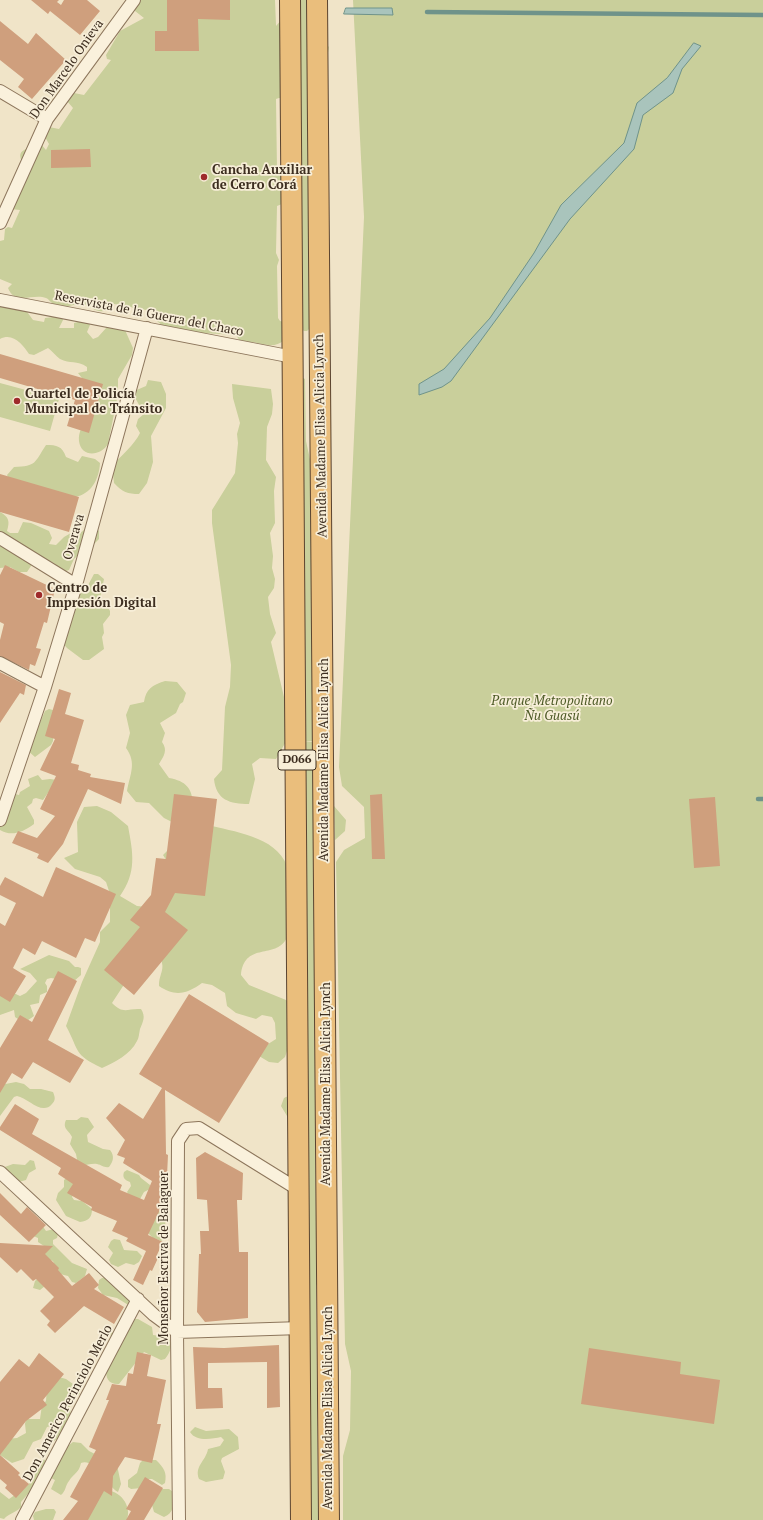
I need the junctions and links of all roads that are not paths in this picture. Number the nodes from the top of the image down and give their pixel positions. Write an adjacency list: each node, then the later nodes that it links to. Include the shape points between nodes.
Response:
1 (134, 0): 5 (street, Don Marcelo Onieva)
2 (290, 0): 9 (highway, Avenida Madame Elisa Alicia Lynch / D066)
3 (317, 0): 9 (highway, Avenida Madame Elisa Alicia Lynch / D066)
4 (0, 91): 5 (street)
5 (47, 118): 6 (street, Don Marcelo Onieva)
6 (0, 223)
7 (0, 300): 8 (street, Reservista de la Guerra del Chaco)
8 (147, 328): 9 (street, Reservista de la Guerra del Chaco); 11 (street, Overava)
9 (308, 358): 16 (highway, Avenida Madame Elisa Alicia Lynch / D066); 23 (highway, Avenida Madame Elisa Alicia Lynch / D066, via 322,468)
10 (0, 538): 11 (street)
11 (76, 585): 13 (street, Overava)
12 (0, 663): 13 (street)
13 (44, 687): 14 (street, Overava)
14 (0, 820)
15 (0, 1172): 17 (street)
16 (299, 1190): 18 (highway, Avenida Madame Elisa Alicia Lynch / D066); 19 (street, Monseñor Escriva de Balaguer, via 199,1128 186,1129 178,1141)
17 (138, 1299): 19 (street); 20 (street, Don Americo Perinciolo Merlo)
18 (301, 1328): 19 (street); 22 (highway, Avenida Madame Elisa Alicia Lynch / D066)
19 (177, 1332): 21 (street, Monseñor Escriva de Balaguer)
20 (22, 1520)
21 (179, 1520)
22 (301, 1520)
23 (329, 1520)

